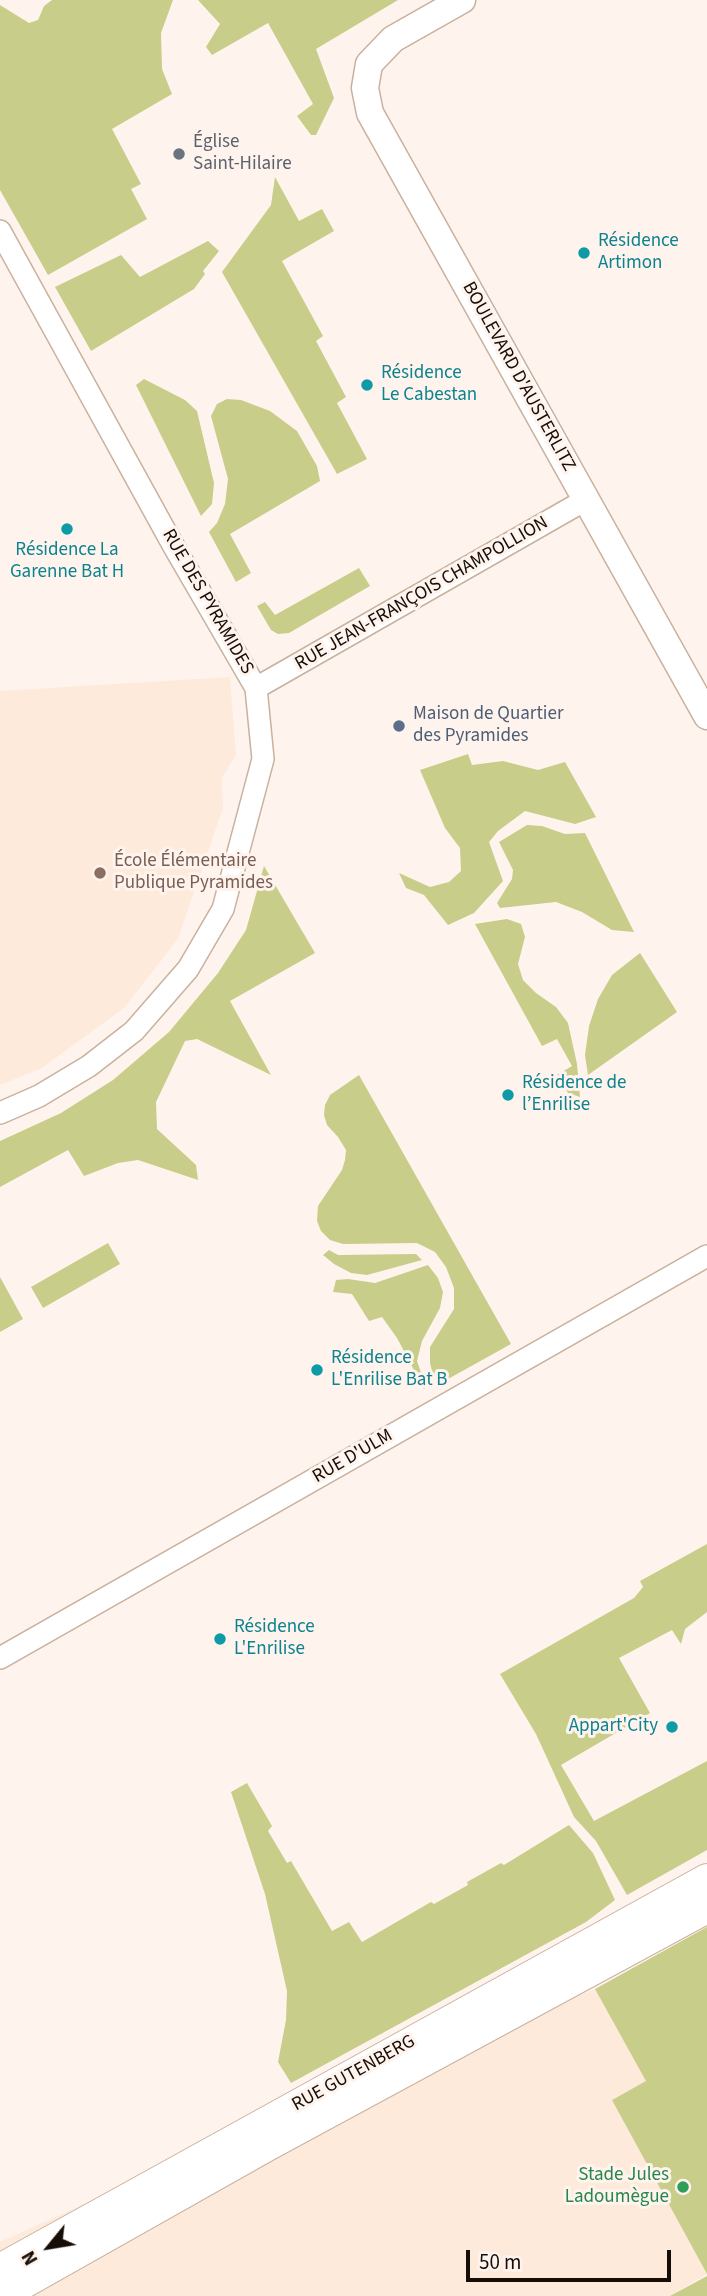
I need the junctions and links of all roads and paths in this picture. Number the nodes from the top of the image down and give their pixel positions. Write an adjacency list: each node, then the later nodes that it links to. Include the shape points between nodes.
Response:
1 (462, 0): 3 (street, BOULEVARD D'AUSTERLITZ, via 393,39 369,64 365,88 370,113)
2 (0, 231): 4 (street, RUE DES PYRAMIDES)
3 (587, 499): 4 (street, RUE JEAN-FRANÇOIS CHAMPOLLION); 5 (street, BOULEVARD D'AUSTERLITZ)
4 (256, 688): 6 (street, RUE DES PYRAMIDES, via 263,759 223,909 188,969 134,1031 89,1066)
5 (707, 716)
6 (0, 1113)
7 (707, 1256): 8 (street, RUE D'ULM)
8 (0, 1658)
9 (707, 1879): 11 (main road, RUE GUTENBERG)
10 (707, 1908): 12 (main road, RUE GUTENBERG)
11 (0, 2269)
12 (1, 2296)

